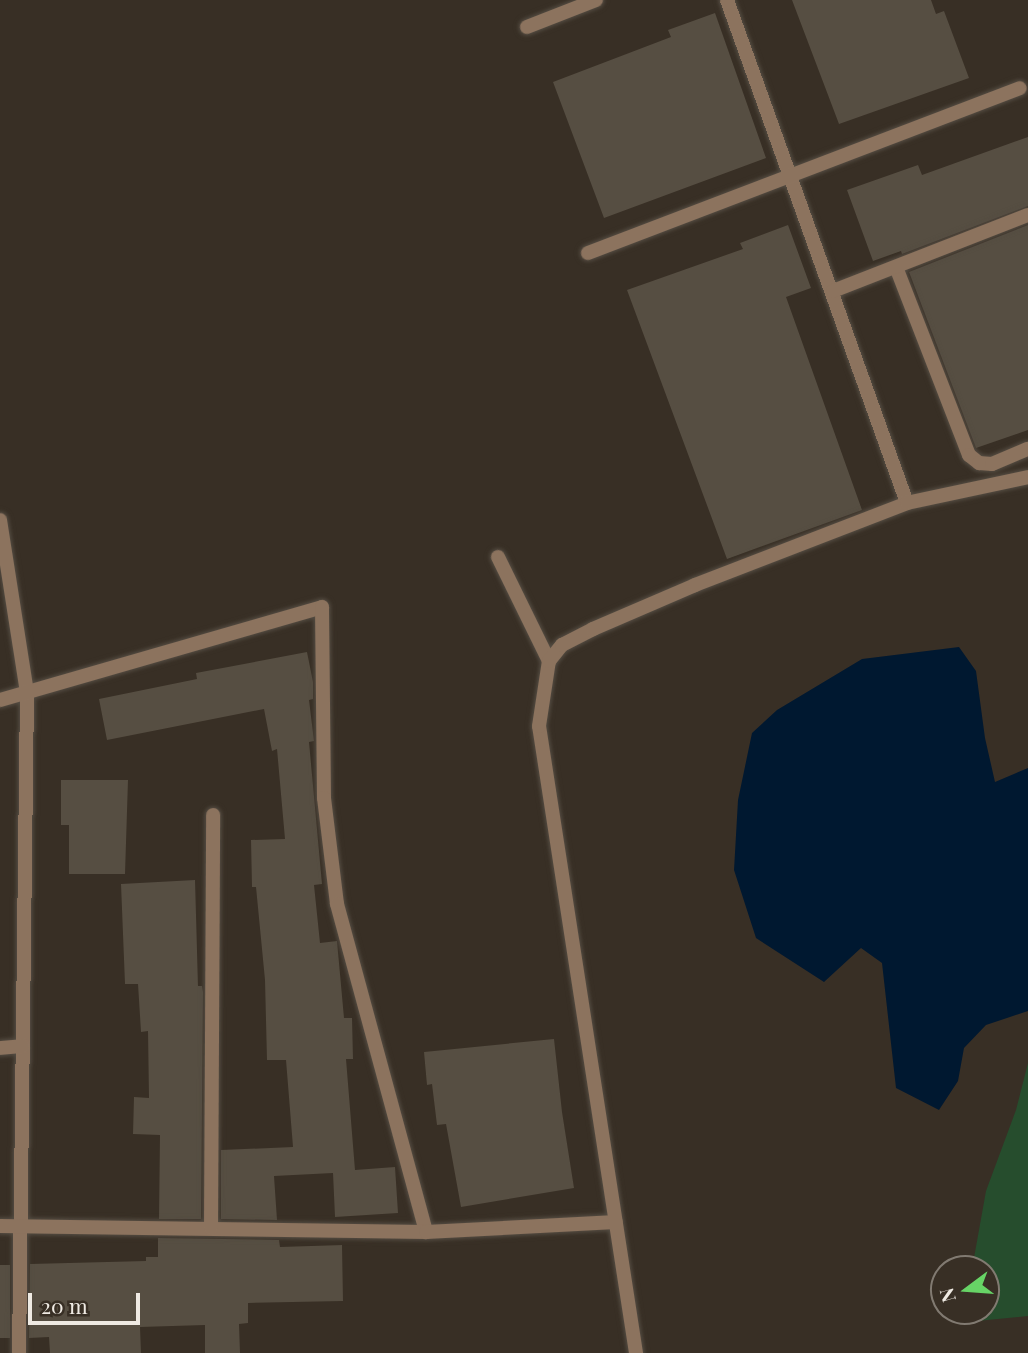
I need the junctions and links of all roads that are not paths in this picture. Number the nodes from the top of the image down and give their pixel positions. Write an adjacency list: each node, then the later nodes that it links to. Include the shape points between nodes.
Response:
1 (596, 0): 3 (street)
2 (727, 0): 5 (street)
3 (527, 27)
4 (1020, 88): 5 (street)
5 (790, 174): 7 (street); 9 (street)
6 (1028, 215): 8 (street)
7 (588, 253)
8 (896, 267): 9 (street); 10 (street, via 969,455 979,463 992,464)
9 (834, 290): 12 (street)
10 (1028, 449)
11 (1028, 477): 12 (street)
12 (907, 503): 15 (street, via 593,629 562,645)
13 (0, 520): 16 (street)
14 (498, 557): 15 (street)
15 (549, 661): 21 (street, via 539,726)
16 (27, 692): 17 (street); 19 (street); 25 (street, via 322,607 324,798 337,904)
17 (0, 700)
18 (213, 815): 24 (street)
19 (23, 1046): 20 (street); 22 (street)
20 (0, 1048)
21 (616, 1222): 25 (street); 27 (street)
22 (22, 1225): 23 (street); 24 (street); 26 (street)
23 (0, 1226)
24 (211, 1228): 25 (street)
25 (426, 1232)
26 (19, 1353)
27 (636, 1353)

